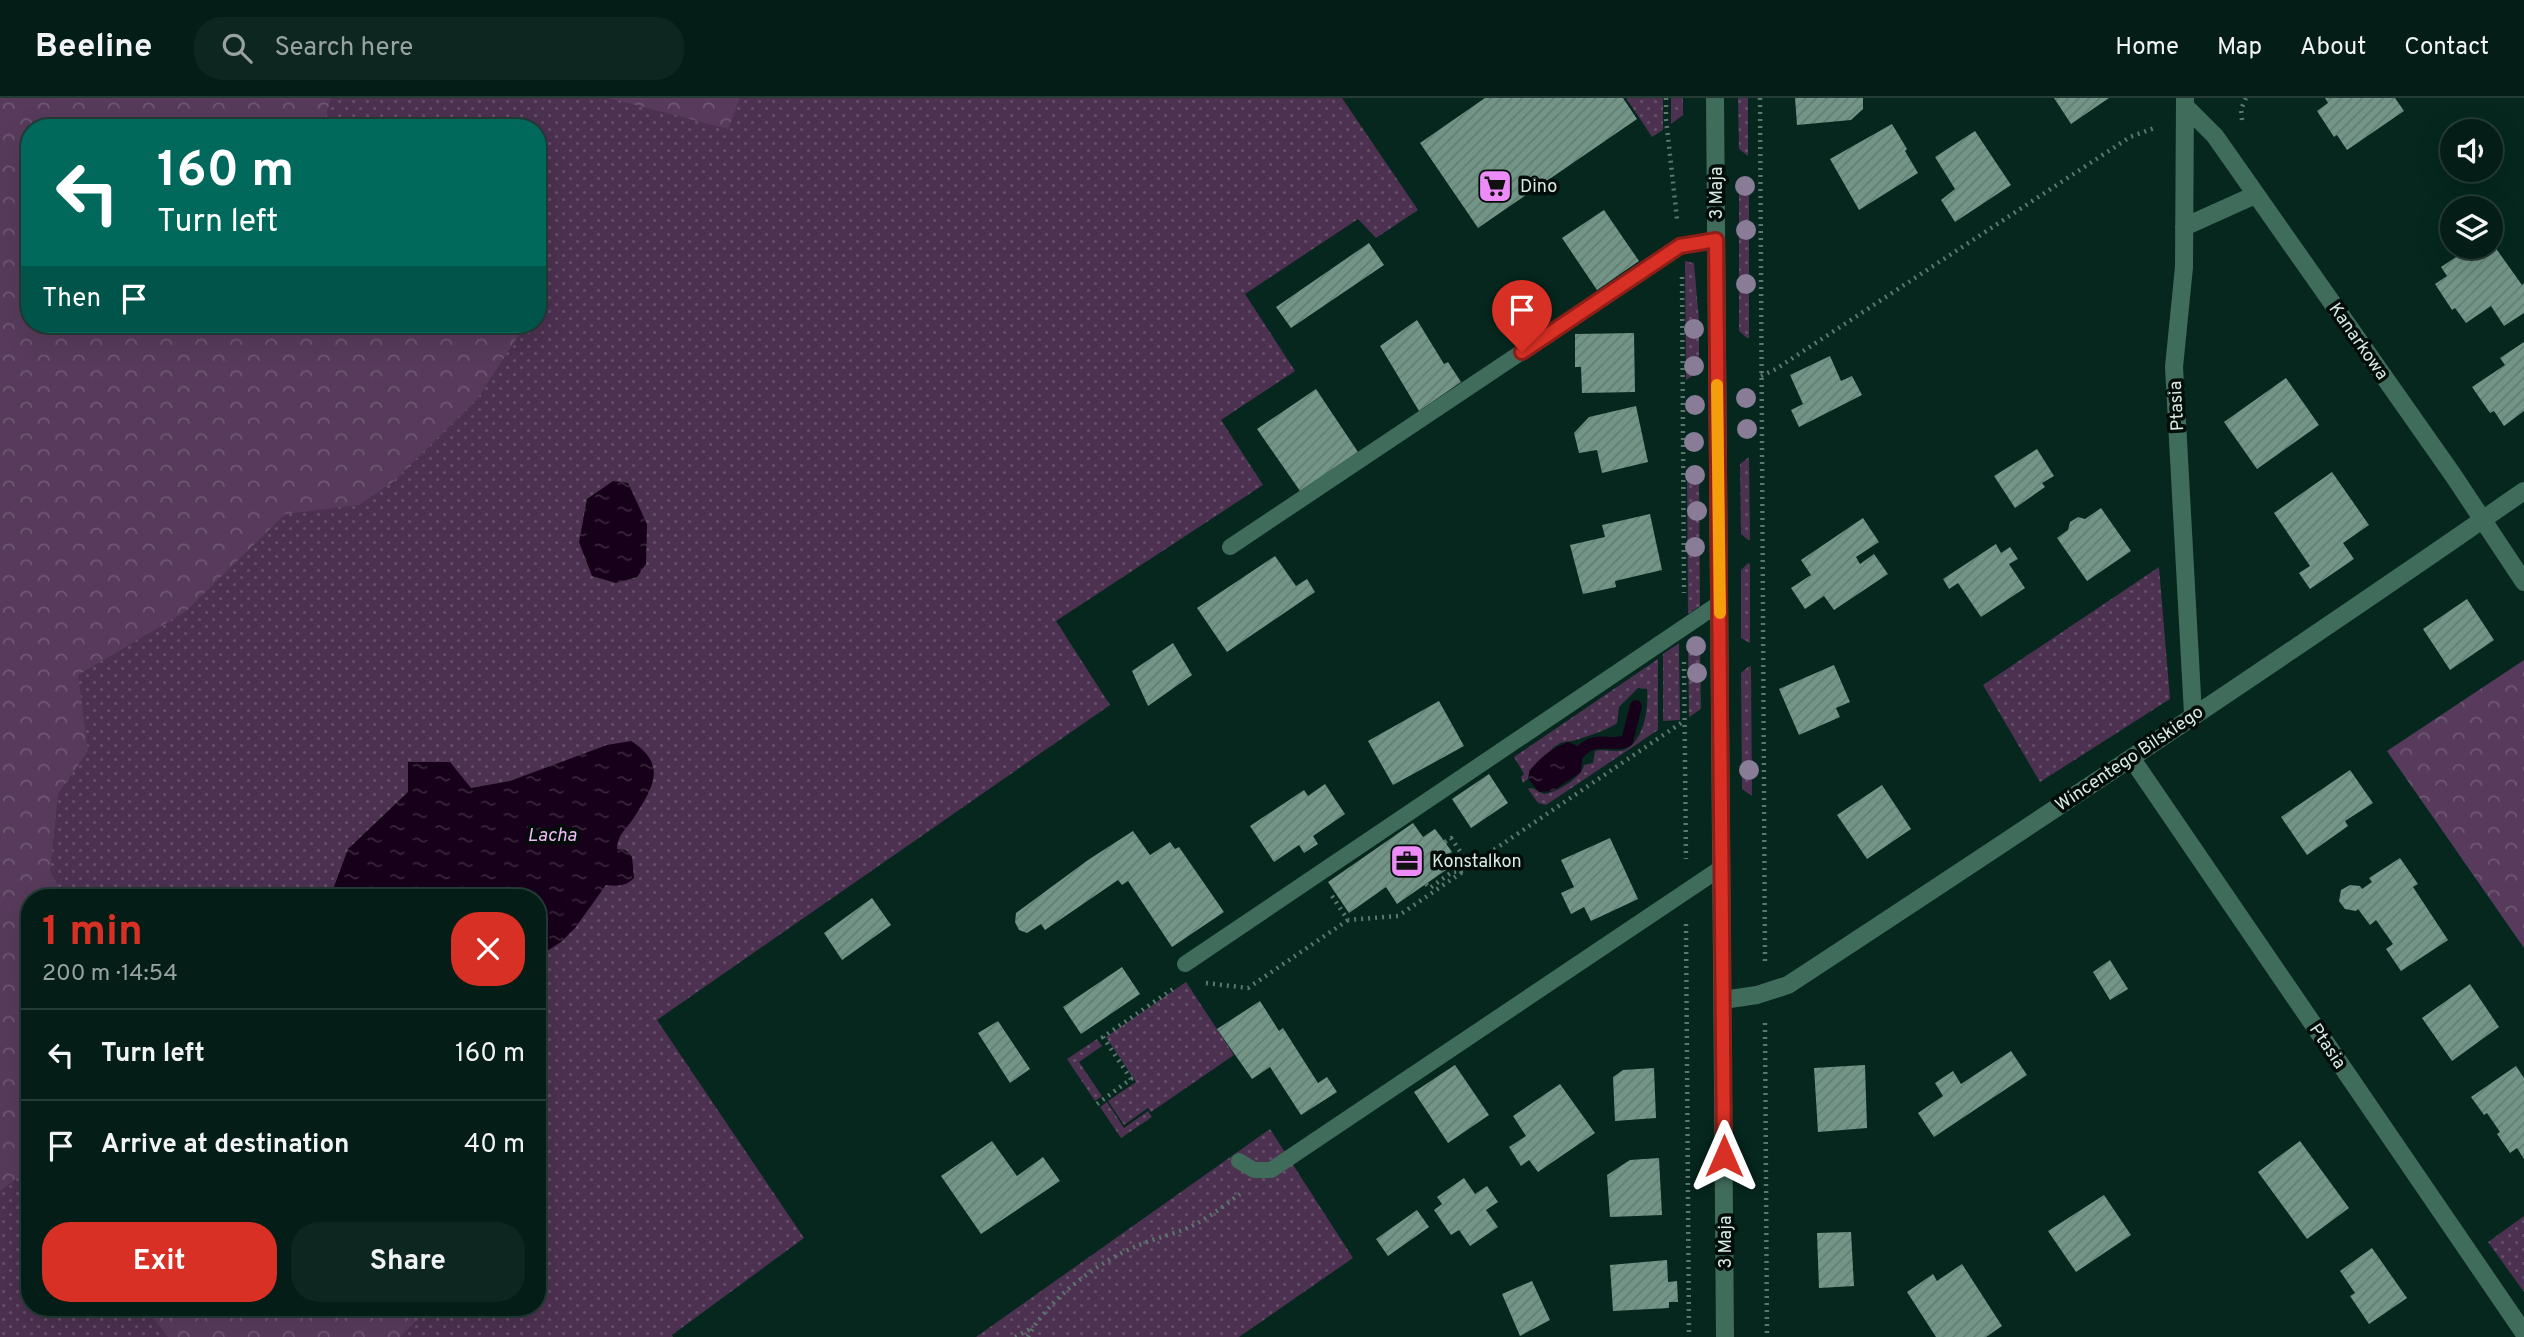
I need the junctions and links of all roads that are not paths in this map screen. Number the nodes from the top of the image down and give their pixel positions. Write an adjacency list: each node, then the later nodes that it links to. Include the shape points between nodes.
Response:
1 (1715, 98): 5 (street, 3 Maja)
2 (2189, 101): 3 (street, Kanarkowa); 4 (street, Ptasia)
3 (2255, 195): 4 (street); 7 (street, Kanarkowa)
4 (2184, 227): 11 (street, Ptasia, via 2174,367)
5 (1716, 240): 8 (lane, via 1680,246); 10 (street, 3 Maja)
6 (2524, 491): 7 (street, Wincentego Bilskiego)
7 (2482, 521): 9 (street, Kanarkowa); 11 (street, Wincentego Bilskiego)
8 (1230, 547)
9 (2524, 582)
10 (1720, 603): 13 (street, 3 Maja); 14 (lane)
11 (2193, 715): 12 (street, Wincentego Bilskiego)
12 (2132, 759): 15 (street, Wincentego Bilskiego, via 1788,985); 17 (street, Ptasia)
13 (1721, 868): 15 (street, 3 Maja); 16 (lane, via 1271,1170 1254,1170)
14 (1185, 964)
15 (1723, 1000): 18 (street, 3 Maja)
16 (1239, 1161)
17 (2524, 1332)
18 (1725, 1337)

